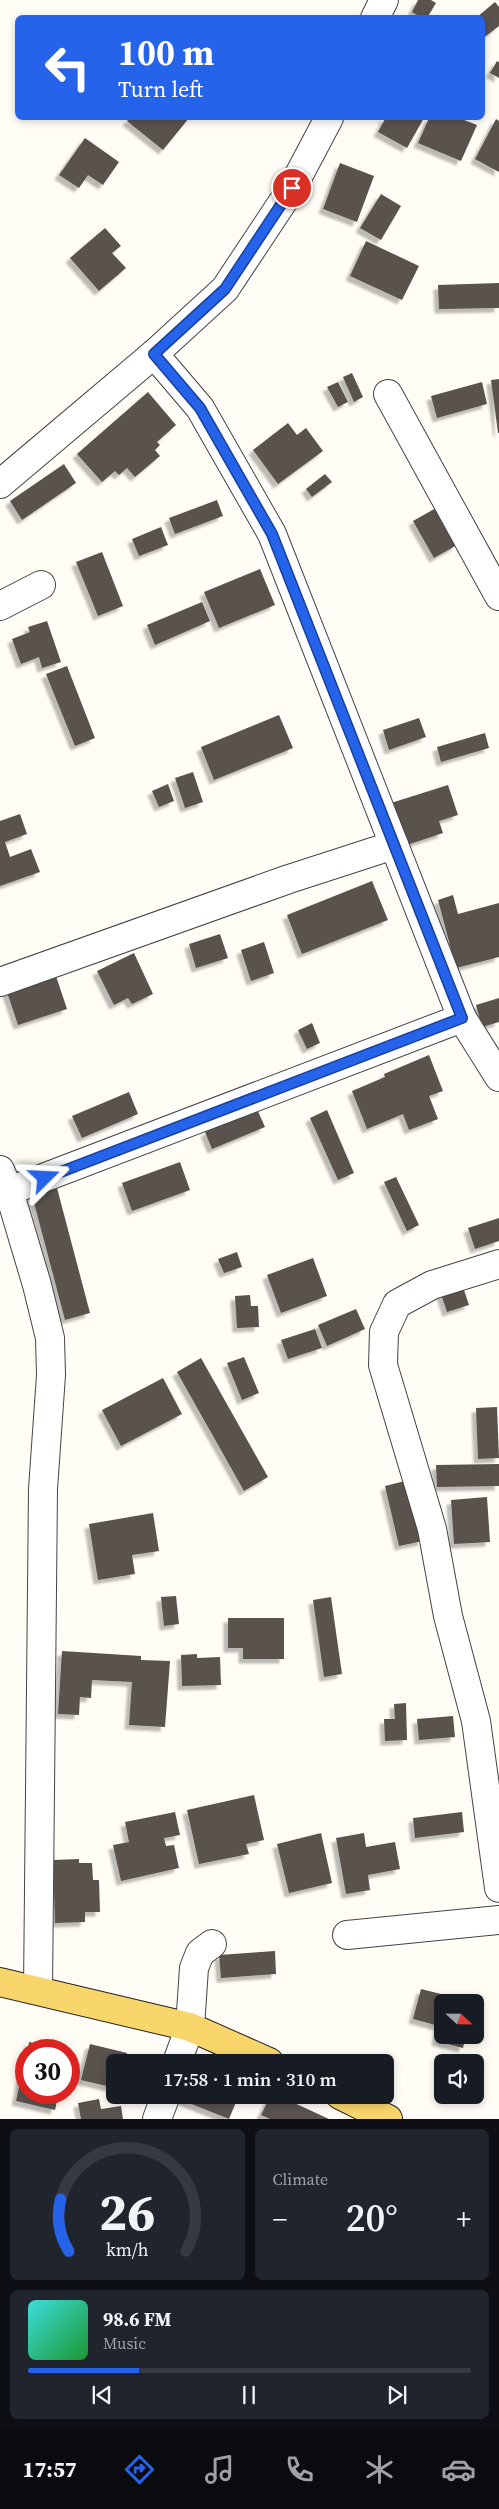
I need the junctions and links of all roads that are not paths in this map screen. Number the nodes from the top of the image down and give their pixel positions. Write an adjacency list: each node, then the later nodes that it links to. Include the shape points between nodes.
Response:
1 (384, 0): 2 (street)
2 (376, 15)
3 (328, 120): 4 (street, via 292,188 225,289)
4 (154, 354): 6 (street); 10 (street, via 200,408 272,534)
5 (388, 394): 8 (street)
6 (0, 484)
7 (40, 584): 9 (street)
8 (499, 596)
9 (0, 606)
10 (394, 845): 11 (street); 12 (street)
11 (0, 982)
12 (462, 1018): 13 (street); 14 (street)
13 (499, 1077)
14 (4, 1181): 21 (street, via 50,1338 44,1489)
15 (499, 1264): 16 (street, via 432,1284 397,1304 384,1332 383,1365 432,1529 448,1616 476,1721)
16 (499, 1888)
17 (499, 1920): 18 (street)
18 (347, 1935)
19 (212, 1944): 22 (street, via 200,1953 194,1968)
20 (0, 1982): 21 (main road)
21 (38, 1990): 22 (main road)
22 (190, 2027): 23 (street); 24 (main road)
23 (180, 2054)
24 (251, 2054)
25 (163, 2104): 27 (street)
26 (358, 2104): 28 (main road)
27 (157, 2119)
28 (388, 2119)

